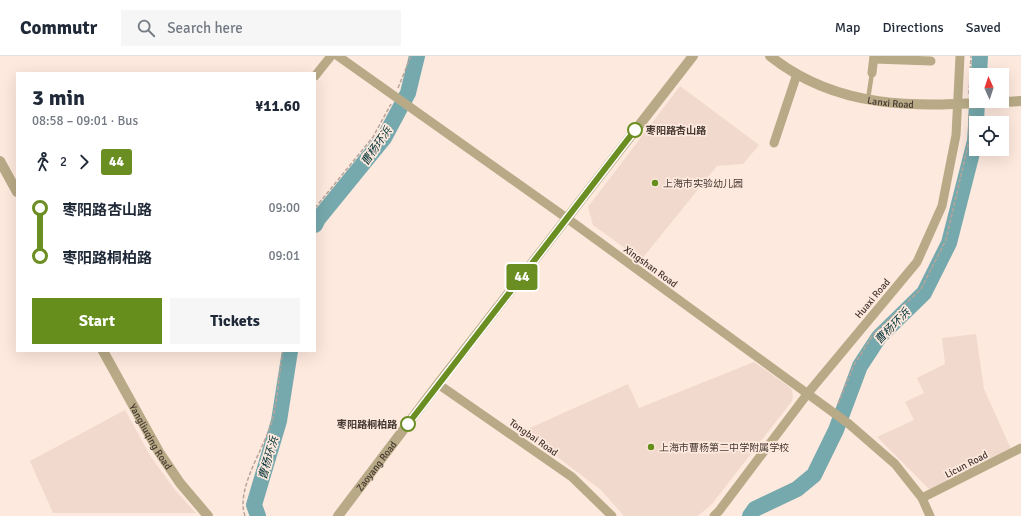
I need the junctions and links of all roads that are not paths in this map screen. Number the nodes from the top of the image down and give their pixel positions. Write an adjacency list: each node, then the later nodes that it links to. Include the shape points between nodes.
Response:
1 (331, 56): 10 (street)
2 (338, 56): 17 (street, Xingshan Road)
3 (693, 56): 17 (street, Zaoyang Road)
4 (770, 56): 9 (street, Lanxi Road)
5 (960, 56): 13 (street, Huaxi Road)
6 (874, 58): 7 (street); 8 (street)
7 (931, 61)
8 (872, 73): 11 (lane)
9 (797, 74): 11 (street, Lanxi Road, via 840,94); 14 (street)
10 (316, 75)
11 (868, 100): 13 (street, Lanxi Road, via 911,104)
12 (1021, 101): 13 (street, Lanxi Road)
13 (957, 103): 20 (street, Huaxi Road, via 956,135 942,206 917,262)
14 (774, 143)
15 (0, 161): 16 (street)
16 (16, 190)
17 (568, 219): 19 (street, Zaoyang Road); 20 (street, Xingshan Road)
18 (104, 352): 23 (street, Yangliuqing Road, via 159,452 180,483)
19 (438, 384): 24 (street, Zaoyang Road); 25 (street, Tongbai Road, via 572,477)
20 (808, 393): 22 (street, Xingshan Road, via 895,464); 26 (street, Huaxi Road)
21 (1021, 448): 22 (street, Licun Road)
22 (922, 498): 27 (street, Xingshan Road)
23 (208, 516)
24 (338, 516)
25 (612, 516)
26 (714, 516)
27 (930, 516)

